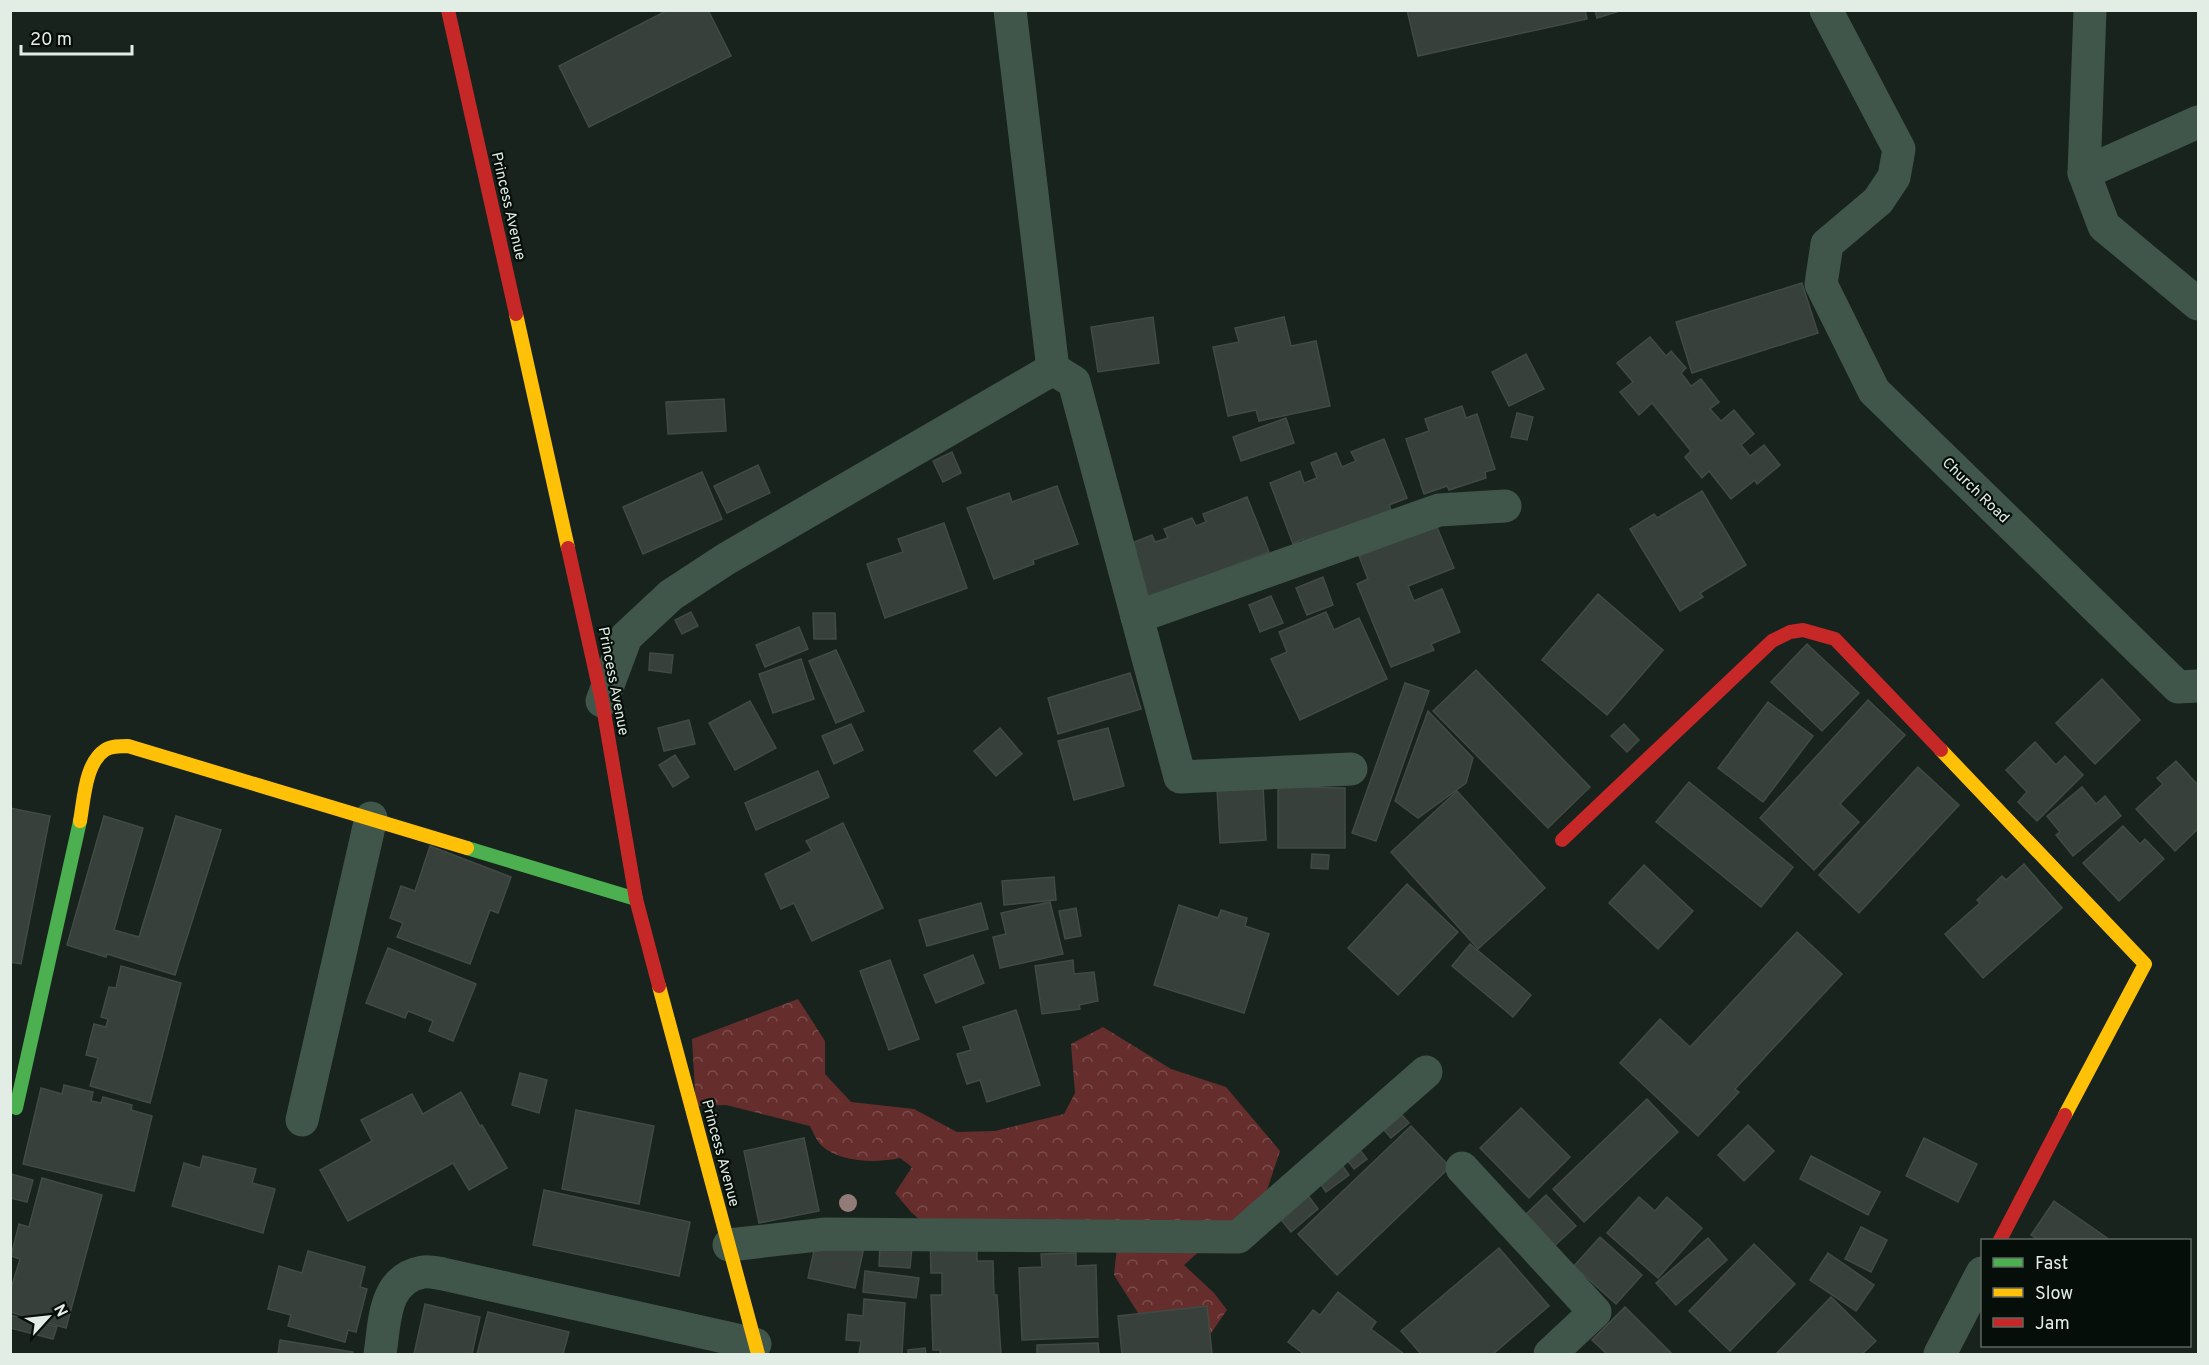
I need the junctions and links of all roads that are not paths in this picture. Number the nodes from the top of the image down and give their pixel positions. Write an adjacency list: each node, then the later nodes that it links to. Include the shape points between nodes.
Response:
1 (448, 10): 12 (street, Princess Avenue)
2 (1010, 10): 8 (street)
3 (1826, 10): 11 (street, Church Road, via 1899,150 1894,177 1878,201 1827,244 1821,284 1874,391 2178,687)
4 (2090, 10): 6 (street)
5 (2199, 122): 6 (street)
6 (2084, 173): 7 (street, via 2104,226)
7 (2199, 304)
8 (1053, 369): 10 (street, via 1074,382); 12 (street, via 671,595 626,637)
9 (1504, 506): 10 (street, via 1439,510)
10 (1137, 617): 13 (street, via 1180,777)
11 (2199, 686)
12 (602, 701): 16 (street, Princess Avenue)
13 (1352, 769)
14 (371, 818): 16 (street); 18 (street, via 128,746 111,746 101,751 91,769); 19 (street)
15 (1562, 840): 21 (street, via 1772,641 1787,631 1802,628 1835,639 2145,964)
16 (636, 899): 22 (street, Princess Avenue)
17 (1426, 1072): 22 (street, via 1238,1237 826,1234)
18 (16, 1108)
19 (302, 1120)
20 (1462, 1168): 26 (street, via 1595,1312)
21 (2001, 1239)
22 (729, 1245): 24 (street, Princess Avenue)
23 (1981, 1277): 27 (street)
24 (756, 1349): 25 (street, via 423,1272 402,1281 392,1291)
25 (380, 1354)
26 (1550, 1354)
27 (1940, 1354)

